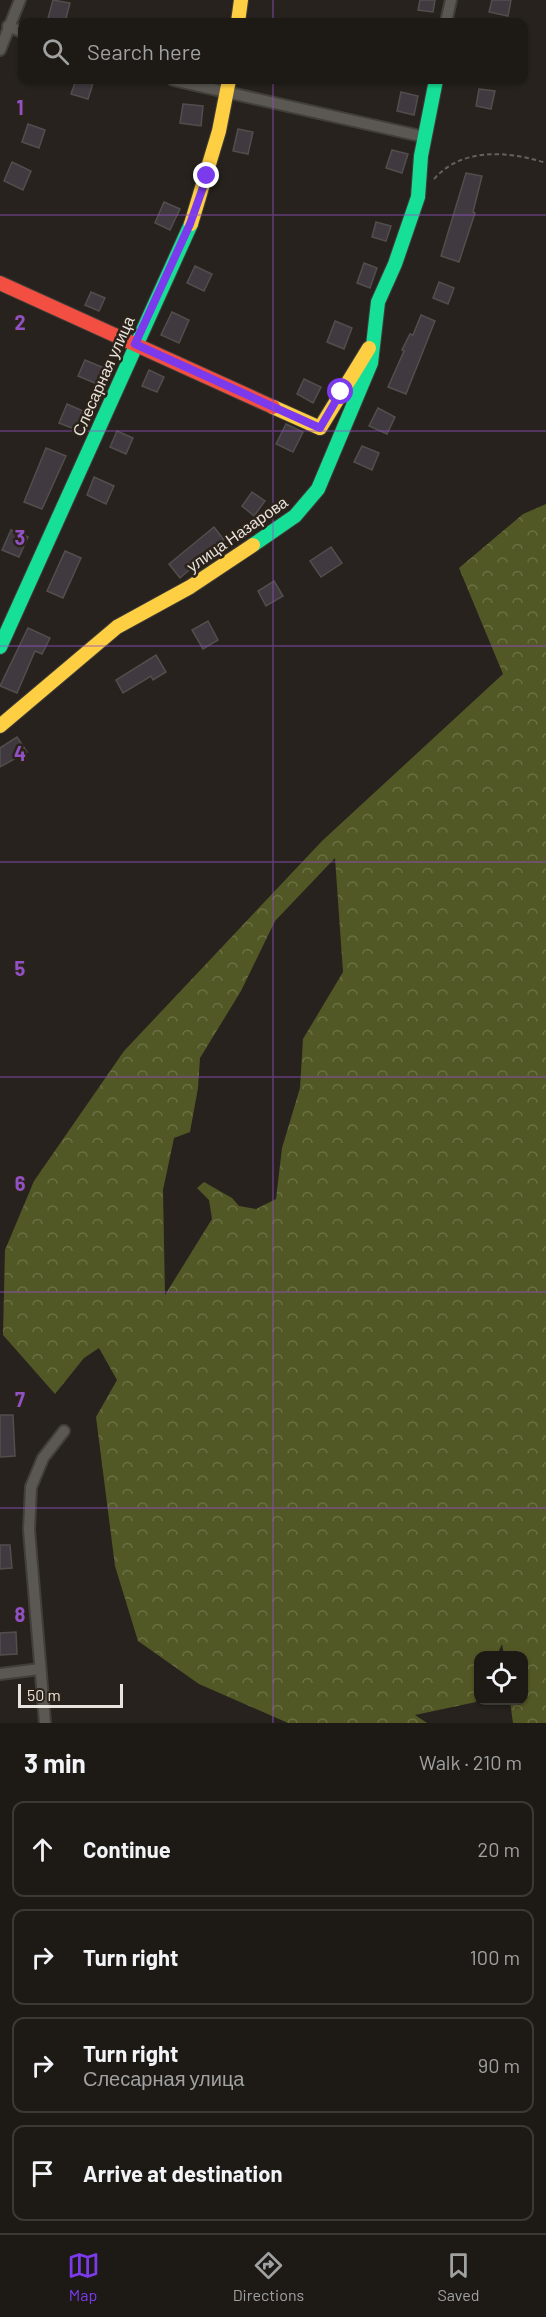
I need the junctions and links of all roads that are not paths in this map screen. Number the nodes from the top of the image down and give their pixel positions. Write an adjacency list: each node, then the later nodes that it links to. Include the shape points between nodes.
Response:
1 (21, 0): 6 (street)
2 (241, 0): 4 (street)
3 (451, 0): 5 (street)
4 (239, 18)
5 (447, 18)
6 (8, 26): 7 (street); 8 (street)
7 (18, 30)
8 (0, 50)
9 (204, 84): 11 (street)
10 (434, 84): 12 (street, улица Назарова)
11 (228, 87): 12 (street); 14 (street, Слесарная улица, via 207,176 190,224)
12 (424, 137): 15 (street, улица Назарова, via 418,197 378,302)
13 (0, 283): 14 (street)
14 (135, 344): 15 (street, via 320,428); 16 (street, Слесарная улица)
15 (372, 344): 17 (street, улица Назарова, via 371,363 318,489 295,516 190,587 117,627)
16 (0, 647)
17 (0, 726)
18 (64, 1431): 19 (street, via 43,1458 31,1487 29,1530)
19 (39, 1669): 20 (street); 21 (street)
20 (0, 1674)
21 (45, 1723)

